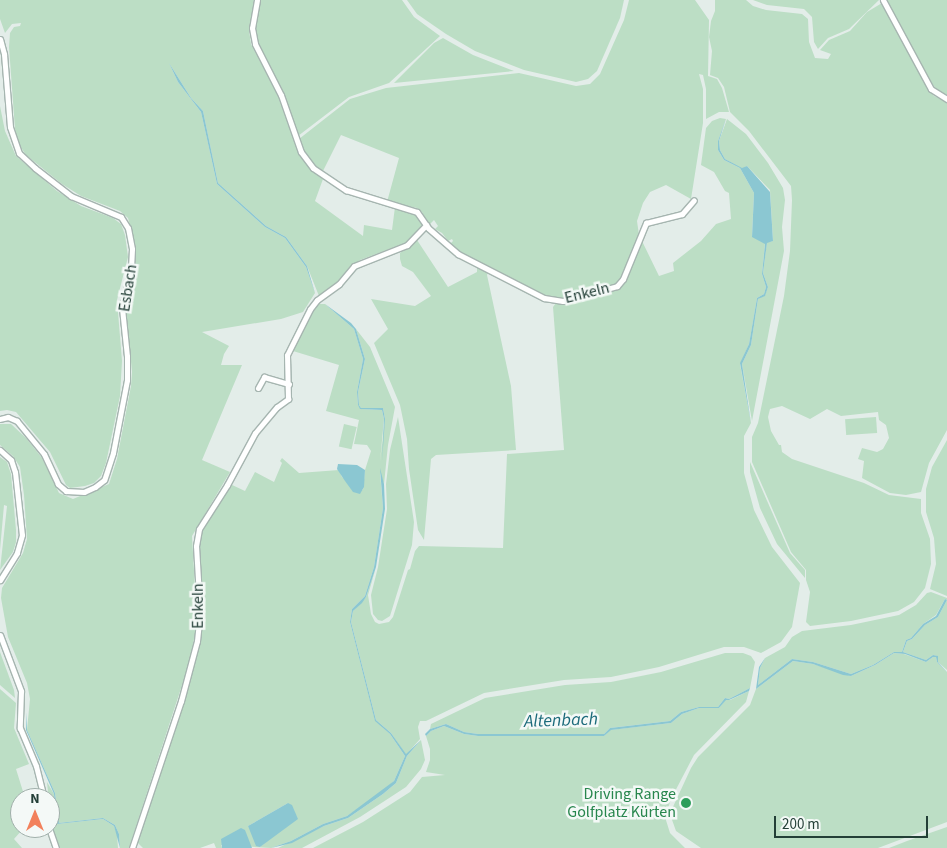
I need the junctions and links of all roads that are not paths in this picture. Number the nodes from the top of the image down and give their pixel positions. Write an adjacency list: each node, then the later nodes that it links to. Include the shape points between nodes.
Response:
1 (257, 0): 6 (street, Enkeln, via 252,28 255,44 281,95 304,157 339,187 413,209)
2 (882, 0): 4 (street, via 931,89)
3 (0, 38): 9 (street, Esbach, via 10,127 19,153 71,196 121,217 128,228 132,267 122,308 127,380 112,461 104,480 84,492 66,491 60,487 44,454 17,422 8,417)
4 (947, 99)
5 (694, 200): 6 (street, Enkeln, via 682,214 646,224 617,286 563,300 544,298 458,254)
6 (426, 225): 7 (street, Enkeln, via 407,245 354,266 337,287 312,306 287,355)
7 (289, 384): 8 (street, via 264,377); 14 (street, Enkeln, via 288,400 277,407 255,433 198,532 200,613 197,641 185,690)
8 (258, 388)
9 (0, 418)
10 (0, 450): 11 (street, via 10,460 15,472 22,535 17,553)
11 (0, 580)
12 (0, 635): 13 (street, via 21,691 20,728)
13 (42, 788)
14 (132, 848)

